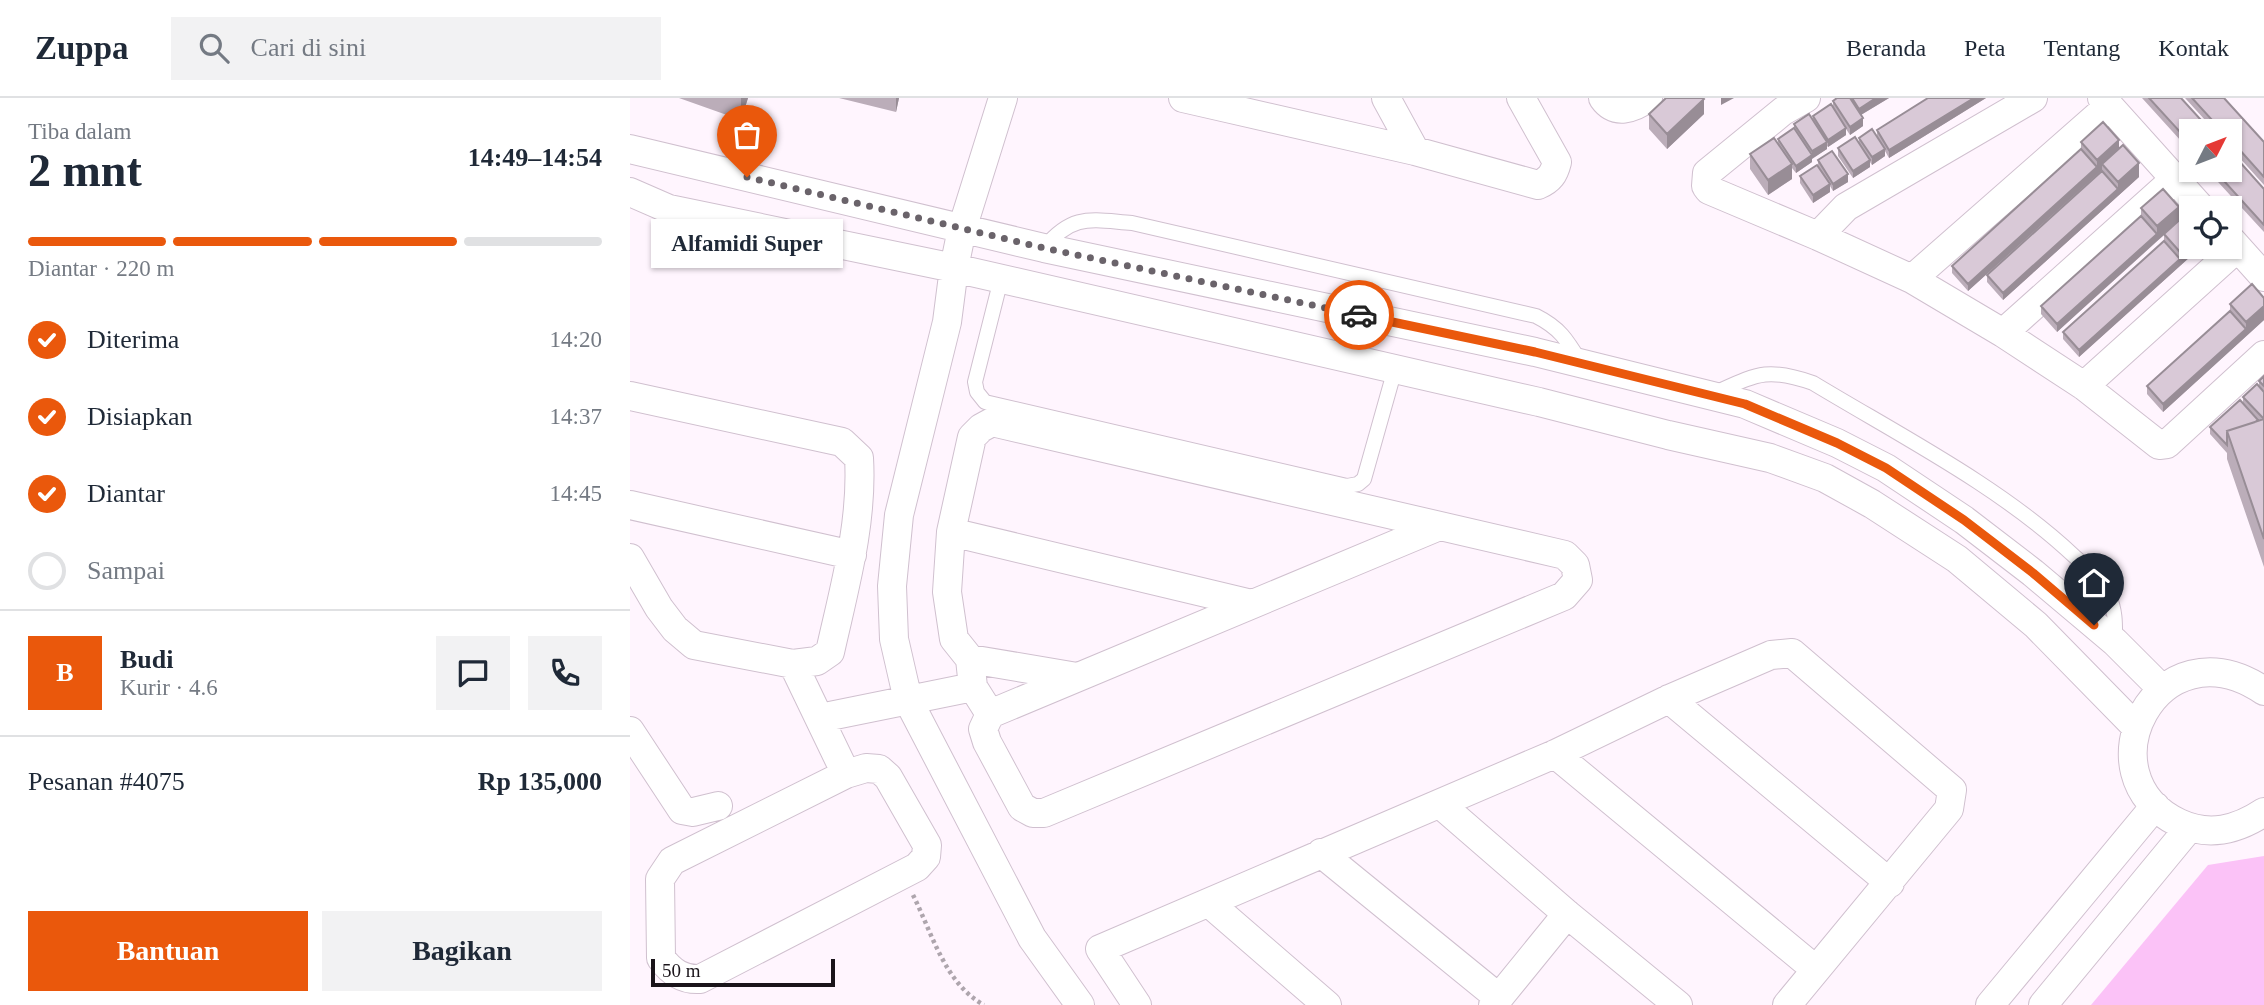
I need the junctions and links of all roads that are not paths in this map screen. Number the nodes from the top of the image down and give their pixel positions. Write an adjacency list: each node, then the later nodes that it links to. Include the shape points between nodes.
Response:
1 (1003, 98): 16 (street)
2 (1183, 98): 10 (street)
3 (1386, 98): 12 (street)
4 (1521, 98): 12 (street, via 1556,162 1547,182 1538,185)
5 (1603, 98): 6 (street, via 1612,108 1622,110)
6 (1648, 98)
7 (1806, 98): 17 (street, via 1783,111 1707,173 1705,180 1709,190)
8 (2033, 98): 17 (street, via 1846,207)
9 (2105, 102): 13 (street); 24 (street)
10 (1267, 109): 12 (street)
11 (630, 149): 16 (street)
12 (1415, 151)
13 (2175, 179): 15 (street); 25 (street)
14 (630, 192): 21 (street, via 669,209)
15 (2190, 196)
16 (962, 229): 18 (street); 21 (street)
17 (1818, 236): 24 (street)
18 (1044, 248): 27 (street); 27 (lane, via 1068,225 1087,220 1132,223 1536,316 1564,336)
19 (2242, 254): 22 (street)
20 (2217, 259): 29 (street)
21 (954, 268): 23 (street); 46 (street, via 947,322 899,514 892,586 894,639)
22 (2264, 277)
23 (1001, 279): 28 (street); 28 (lane, via 975,382 985,402 1347,486 1364,479)
24 (1912, 279): 25 (street)
25 (2003, 333): 29 (street)
26 (2264, 355): 29 (street, via 2167,444 2159,445)
27 (1581, 364): 31 (street)
28 (1395, 369): 49 (street, via 1770,458 1825,478 1957,559 2036,625)
29 (2084, 386)
30 (630, 396): 35 (street, via 842,442 859,458)
31 (1710, 396): 38 (street, via 1745,404 1886,468 1964,520); 38 (lane, via 1768,373 1791,375 1813,383 1990,490 2048,531 2090,570 2108,594 2116,616)
32 (630, 505): 35 (street)
33 (1437, 527): 34 (street, via 992,422 972,437); 37 (street); 47 (street, via 1564,555 1575,565 1578,580 1564,596 1044,813 1022,807 983,729)
34 (951, 532): 37 (street); 39 (street, via 947,592 954,639)
35 (852, 555): 40 (street, via 830,652 817,661)
36 (630, 558): 40 (street, via 659,608 695,645)
37 (1252, 604): 41 (street)
38 (2115, 642): 43 (street)
39 (970, 659): 41 (street); 42 (street)
40 (793, 664): 48 (street)
41 (1078, 677): 47 (street)
42 (973, 687): 46 (street); 47 (street)
43 (2162, 689): 44 (street, via 2203,672 2247,679); 49 (street, via 2146,706)
44 (2264, 691)
45 (1670, 699): 51 (street); 59 (street); 59 (street, via 1771,655 1792,653 1952,790 1949,809)
46 (908, 700): 48 (street); 65 (street, via 1032,938)
47 (990, 714)
48 (820, 718): 52 (street)
49 (2136, 727): 55 (street, via 2134,769)
50 (630, 731): 54 (street, via 682,810 693,813)
51 (1555, 754): 53 (street); 62 (street)
52 (846, 774): 52 (street, via 672,861 660,879 661,958 668,967 686,980 700,979 917,867 926,857 927,845 888,777 879,769 866,768)
53 (1440, 804): 58 (street); 61 (street)
54 (718, 806)
55 (2155, 806): 57 (street); 69 (street)
56 (2258, 824): 57 (street, via 2228,830)
57 (2189, 828): 70 (street)
58 (1321, 853): 60 (street); 64 (street)
59 (1890, 883): 62 (street)
60 (1209, 904): 66 (street, via 1100,949); 67 (street)
61 (1567, 914): 63 (street); 64 (street)
62 (1815, 969): 68 (street)
63 (1659, 999)
64 (1496, 1002)
65 (1080, 1005)
66 (1137, 1005)
67 (1327, 1005)
68 (1787, 1005)
69 (1990, 1005)
70 (2043, 1005)

